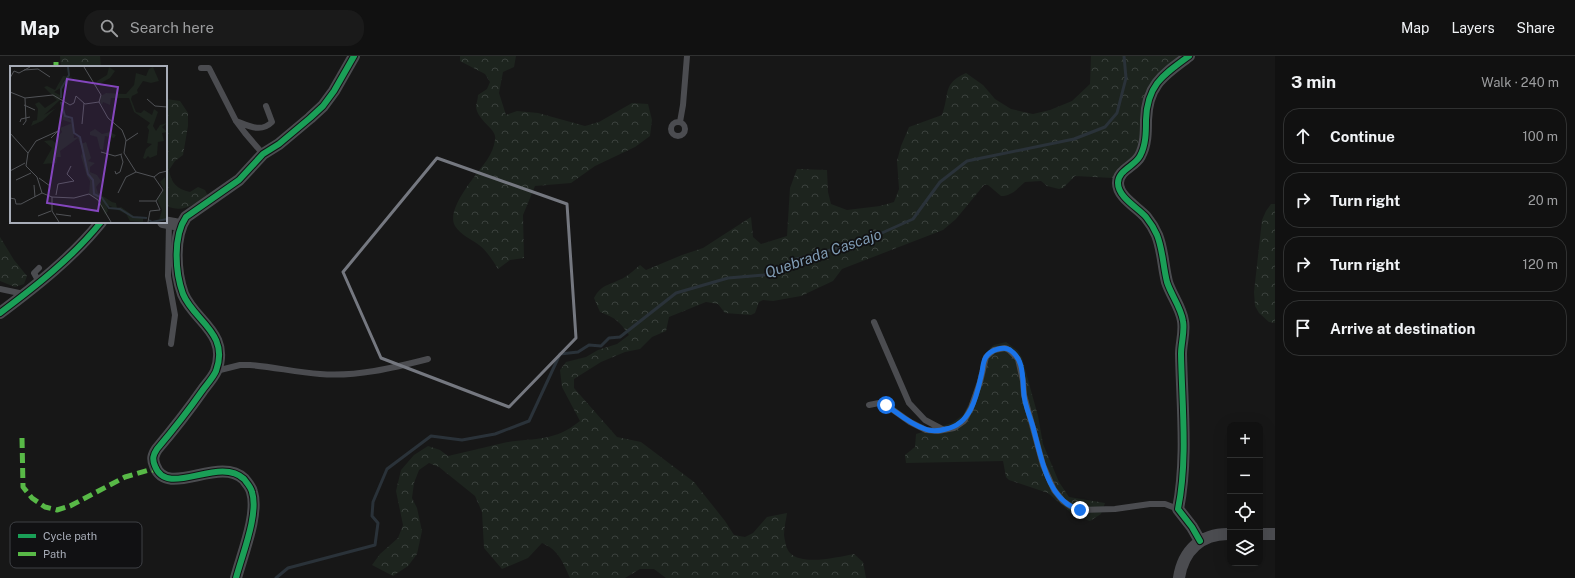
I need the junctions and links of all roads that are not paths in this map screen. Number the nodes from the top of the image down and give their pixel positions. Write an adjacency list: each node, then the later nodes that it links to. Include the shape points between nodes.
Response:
1 (354, 56): 8 (street, via 324,106 279,144)
2 (687, 56): 7 (lane)
3 (1189, 56): 22 (street, via 1167,72 1154,87 1146,114 1144,146 1140,157 1121,173 1118,181 1119,190 1147,218 1157,235 1168,285 1183,322 1183,463)
4 (201, 68): 6 (lane, via 209,68 214,74)
5 (266, 106): 6 (lane, via 272,122 268,126 258,129)
6 (236, 121): 8 (lane)
7 (680, 122)
8 (263, 154): 10 (street, via 240,180 186,217)
9 (100, 223): 12 (street, via 76,250)
10 (170, 224): 17 (lane, via 168,276 175,315); 19 (street, via 184,294 215,337 219,349)
11 (39, 268): 12 (lane, via 34,273)
12 (39, 282): 14 (street)
13 (0, 289): 14 (lane)
14 (26, 294): 15 (street)
15 (0, 313)
16 (874, 322): 21 (lane, via 909,403 925,420)
17 (171, 344)
18 (428, 359): 19 (lane, via 388,368 340,374 250,365 240,365)
19 (216, 372): 27 (street, via 157,449 153,461 156,470 171,479 221,471 232,472 247,482 255,504)
20 (869, 404): 21 (lane, via 886,405 926,430)
21 (944, 430): 22 (lane, via 954,428 964,421 980,382 986,357 994,350 1005,348 1018,359 1024,395 1043,465 1054,490 1063,501 1080,510 1150,504 1165,504)
22 (1178, 509): 26 (street)
23 (1227, 534): 26 (street)
24 (1263, 534): 25 (street)
25 (1275, 534)
26 (1200, 541): 28 (street, via 1183,560)
27 (236, 578)
28 (1179, 578)

